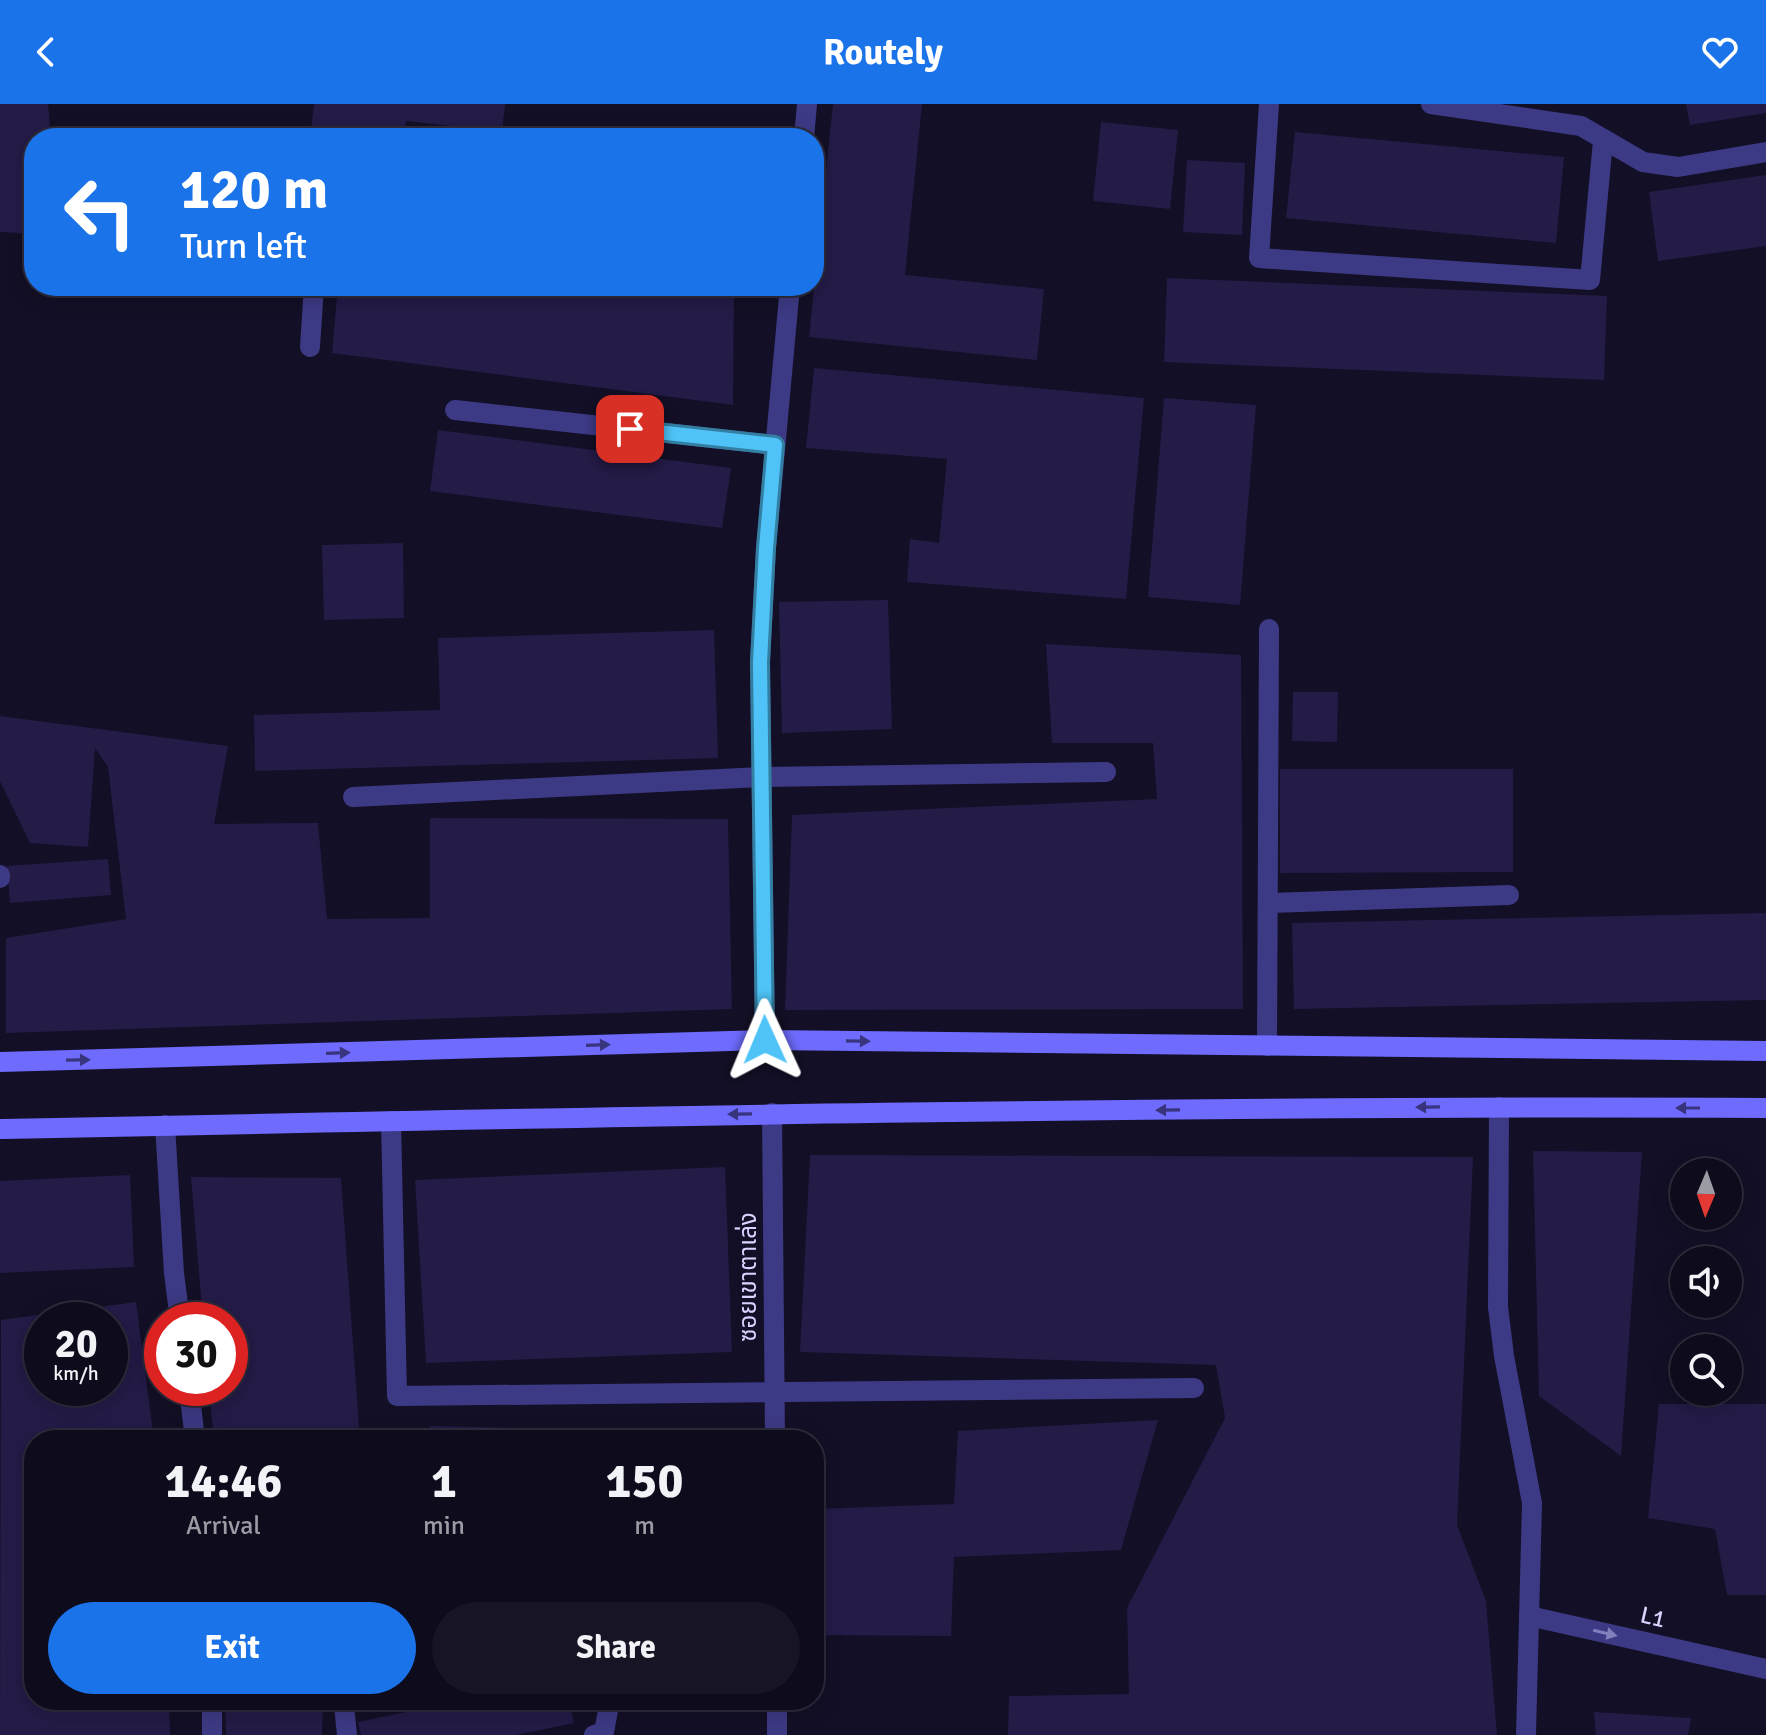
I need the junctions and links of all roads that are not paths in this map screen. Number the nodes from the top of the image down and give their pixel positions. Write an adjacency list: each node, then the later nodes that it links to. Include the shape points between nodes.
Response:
1 (807, 104): 5 (street)
2 (1269, 104): 6 (street, via 1259,258 1590,280)
3 (1431, 104): 4 (street)
4 (1478, 106): 6 (street, via 1581,126)
5 (805, 128)
6 (1603, 141): 7 (street, via 1643,162 1678,167)
7 (1766, 152)
8 (313, 296): 10 (street)
9 (789, 296): 12 (street)
10 (310, 347)
11 (455, 410): 12 (street)
12 (775, 445): 15 (street, via 760,662)
13 (1269, 629): 18 (street)
14 (1106, 772): 15 (street)
15 (761, 777): 16 (street); 19 (street)
16 (353, 797)
17 (1509, 895): 18 (street)
18 (1268, 903): 20 (street)
19 (765, 1040): 20 (main road, one-way to 20); 22 (main road, one-way to 19)
20 (1267, 1046): 21 (main road)
21 (1766, 1051)
22 (0, 1062)
23 (1499, 1107): 24 (main road, one-way to 23); 25 (main road, one-way to 25); 35 (street, via 1498,1307 1532,1503)
24 (1766, 1108)
25 (772, 1113): 26 (main road, one-way to 26); 31 (street, ซอยเขาตาเล่ง)
26 (391, 1121): 27 (main road); 31 (street, via 397,1396)
27 (165, 1125): 28 (main road); 29 (street)
28 (0, 1129)
29 (178, 1302)
30 (1194, 1388): 31 (street)
31 (775, 1391): 34 (street, ซอยเขาตาเล่ง)
32 (191, 1406): 33 (street)
33 (194, 1430)
34 (775, 1430)
35 (1529, 1616): 36 (street, L1, one-way to 36); 45 (street)
36 (1766, 1669)
37 (212, 1710): 41 (street)
38 (344, 1710): 42 (street)
39 (608, 1710): 43 (street, via 604,1732)
40 (777, 1710): 44 (street)
41 (212, 1735)
42 (347, 1735)
43 (594, 1735)
44 (777, 1735)
45 (1526, 1735)

